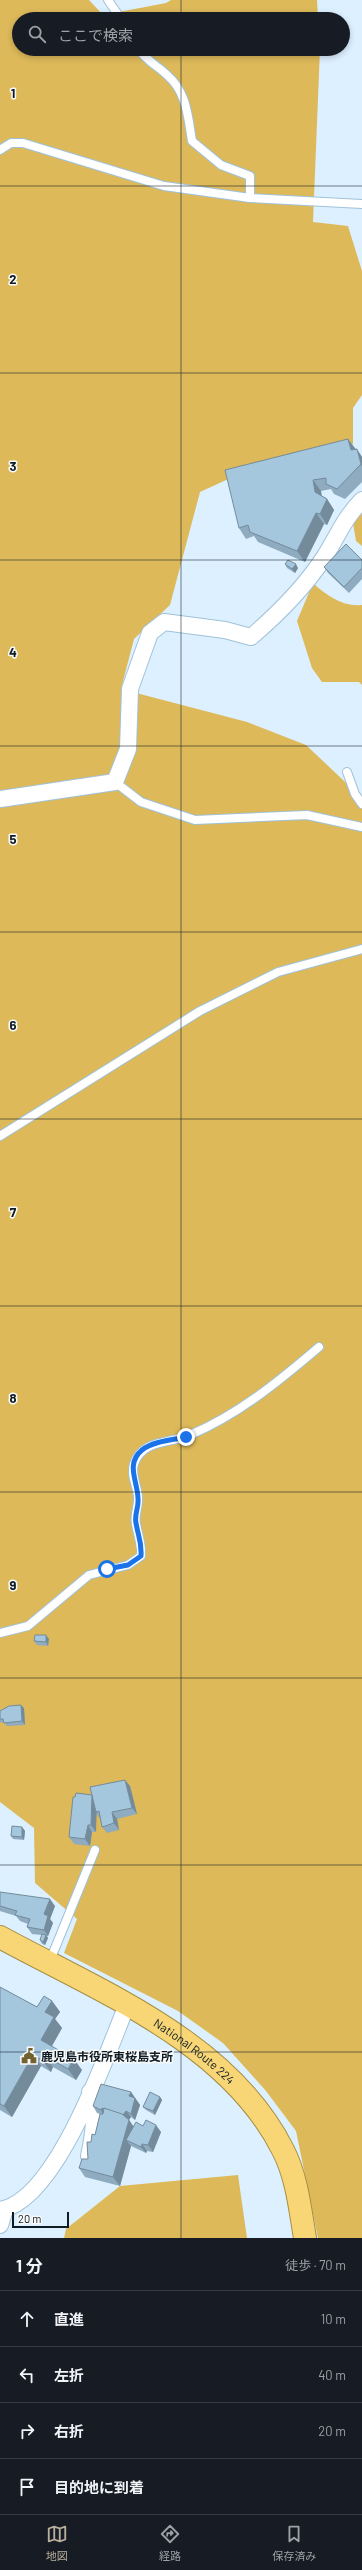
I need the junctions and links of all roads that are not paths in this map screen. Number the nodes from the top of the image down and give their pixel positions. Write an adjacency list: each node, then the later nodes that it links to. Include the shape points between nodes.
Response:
1 (108, 0): 2 (lane)
2 (116, 12)
3 (143, 56): 5 (lane, via 169,76 186,101 192,141 220,165 250,176)
4 (0, 150): 5 (lane, via 11,143 23,143 164,186)
5 (250, 198): 6 (lane)
6 (362, 204)
7 (362, 500): 9 (street, via 346,517 325,556 286,607 252,637 225,630 164,622 150,633 130,689 128,749)
8 (347, 772): 11 (lane, via 355,794)
9 (115, 782): 10 (street); 12 (lane, via 141,802 196,820 307,815)
10 (0, 799)
11 (362, 804)
12 (362, 827)
13 (362, 949): 14 (lane, via 278,972 200,1011)
14 (0, 1136)
15 (319, 1347): 16 (lane, via 268,1391 235,1413 186,1437 142,1450 133,1466 138,1499 136,1523 142,1542 141,1556 128,1565 90,1576 28,1626)
16 (0, 1633)
17 (95, 1850): 19 (lane)
18 (0, 1937): 19 (highway, National Route 224)
19 (49, 1964): 20 (highway, National Route 224)
20 (127, 2006): 21 (street); 25 (highway, National Route 224, via 187,2041 236,2084 260,2110 284,2151 296,2189)
21 (90, 2092): 22 (street, via 94,2100 93,2141); 23 (street, via 50,2171 27,2198)
22 (88, 2163)
23 (2, 2210): 24 (street)
24 (0, 2224)
25 (305, 2238)

